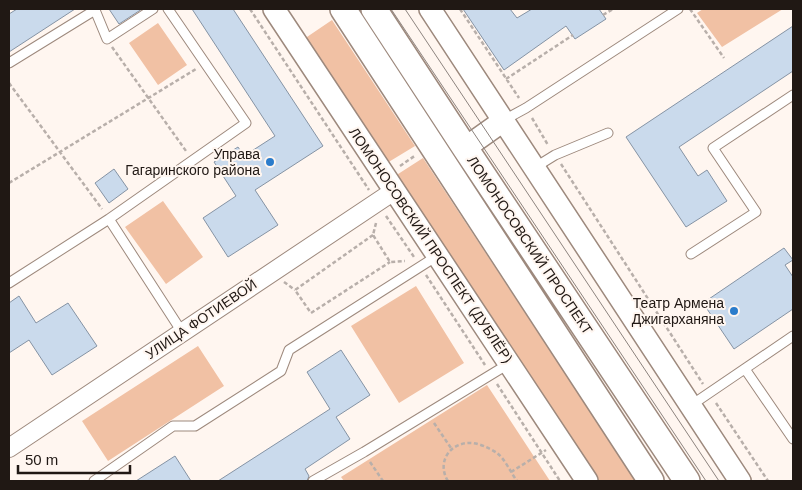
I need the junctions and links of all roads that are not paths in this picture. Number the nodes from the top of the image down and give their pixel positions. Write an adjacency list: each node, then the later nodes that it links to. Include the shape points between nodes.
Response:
1 (153, 9): 8 (lane, via 107,39)
2 (168, 9): 16 (lane, via 246,123)
3 (274, 9): 15 (street, ЛОМОНОСОВСКИЙ ПРОСПЕКТ (ДУБЛЁР))
4 (343, 9): 18 (main road, ЛОМОНОСОВСКИЙ ПРОСПЕКТ)
5 (374, 9): 13 (main road, ЛОМОНОСОВСКИЙ ПРОСПЕКТ)
6 (430, 9): 11 (street)
7 (678, 9): 11 (lane)
8 (95, 10): 9 (lane)
9 (9, 63)
10 (793, 95): 19 (lane, via 713,148 756,212)
11 (503, 120): 13 (street); 14 (street)
12 (608, 133): 14 (lane, via 555,155)
13 (465, 148): 17 (main road, ЛОМОНОСОВСКИЙ ПРОСПЕКТ)
14 (534, 169): 26 (street)
15 (394, 191): 20 (street, ЛОМОНОСОВСКИЙ ПРОСПЕКТ (ДУБЛЁР)); 22 (street, УЛИЦА ФОТИЕВОЙ)
16 (109, 219): 21 (lane); 22 (lane)
17 (518, 228): 18 (main road, via 509,224 500,227); 34 (main road, ЛОМОНОСОВСКИЙ ПРОСПЕКТ)
18 (496, 242): 33 (main road, ЛОМОНОСОВСКИЙ ПРОСПЕКТ)
19 (691, 254)
20 (437, 256): 24 (street, ЛОМОНОСОВСКИЙ ПРОСПЕКТ (ДУБЛЁР)); 29 (lane, via 289,350 280,371 273,376 195,426 173,426)
21 (9, 282)
22 (182, 332): 28 (street, УЛИЦА ФОТИЕВОЙ)
23 (793, 336): 25 (lane)
24 (510, 362): 31 (lane); 32 (street, ЛОМОНОСОВСКИЙ ПРОСПЕКТ (ДУБЛЁР))
25 (745, 369): 26 (lane); 27 (lane)
26 (690, 406): 35 (street)
27 (793, 439)
28 (9, 448)
29 (108, 478): 30 (lane)
30 (94, 481)
31 (313, 481)
32 (587, 481)
33 (651, 481)
34 (687, 481)
35 (740, 481)

